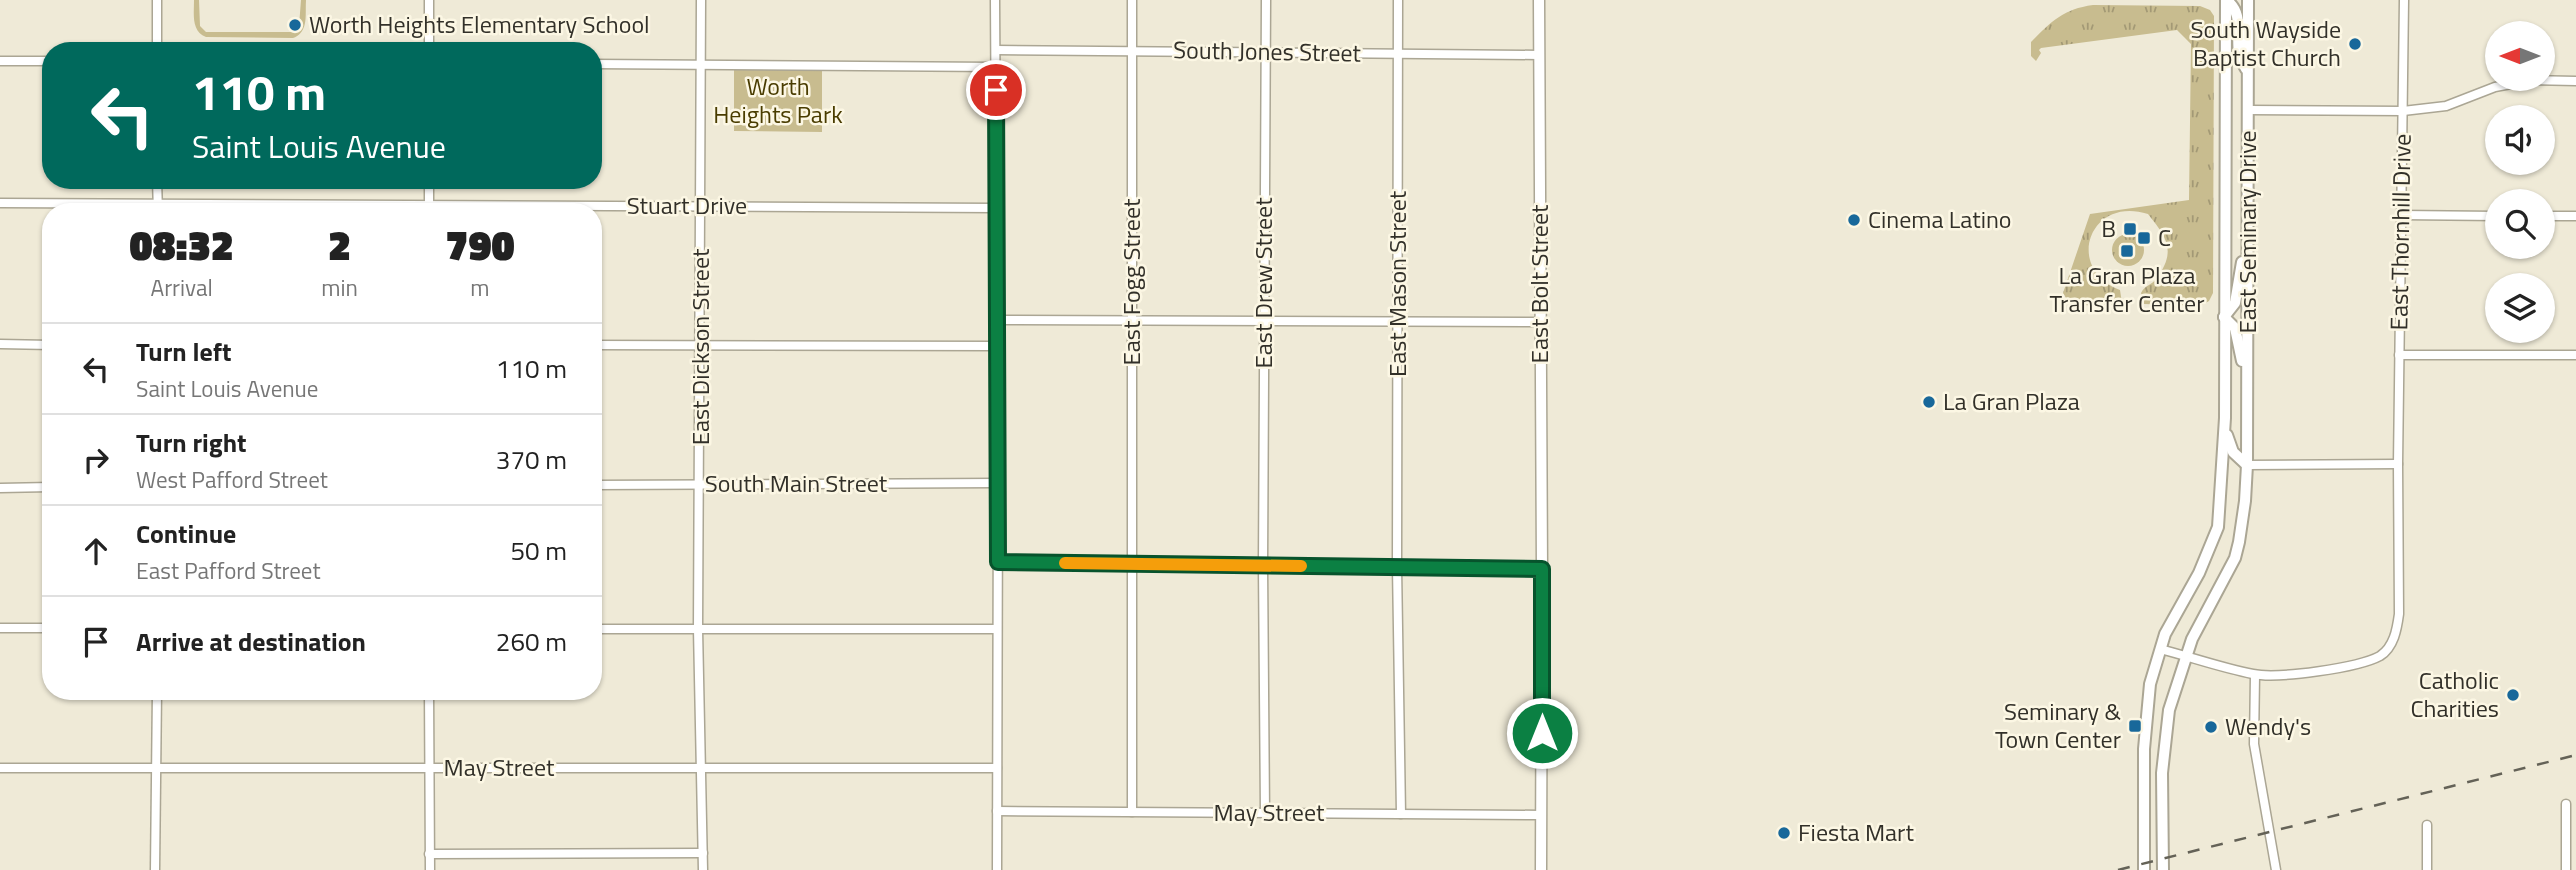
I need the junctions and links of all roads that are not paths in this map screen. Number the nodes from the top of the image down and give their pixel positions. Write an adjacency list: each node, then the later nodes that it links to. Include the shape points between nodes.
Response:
1 (157, 0): 12 (street)
2 (429, 0): 13 (street)
3 (701, 0): 22 (street, East Dickson Street)
4 (995, 0): 14 (street)
5 (1132, 0): 15 (street, East Fogg Street)
6 (1266, 0): 16 (street, East Drew Street)
7 (1398, 0): 17 (street, East Mason Street)
8 (1539, 0): 18 (street, East Bolt Street)
9 (2226, 0): 24 (main road, via 2238,15 2239,56); 38 (main road, East Seminary Drive)
10 (2248, 0): 24 (main road, East Seminary Drive)
11 (2404, 0): 27 (street, East Thornhill Drive)
12 (157, 42)
13 (429, 42)
14 (996, 50): 15 (street, South Jones Street); 23 (street)
15 (1132, 51): 16 (street, South Jones Street); 40 (street, East Fogg Street)
16 (1265, 52): 17 (street, South Jones Street); 41 (street, East Drew Street)
17 (1398, 54): 18 (street, South Jones Street); 42 (street, East Mason Street)
18 (1539, 55): 43 (street, East Bolt Street)
19 (0, 61): 20 (street)
20 (42, 61)
21 (602, 64): 22 (street)
22 (701, 65): 23 (street); 30 (street, East Dickson Street)
23 (996, 67): 32 (street)
24 (2248, 75): 26 (main road, East Seminary Drive)
25 (2576, 80): 27 (street, via 2519,82 2446,106)
26 (2249, 110): 27 (street); 37 (main road, East Seminary Drive)
27 (2403, 111): 33 (street, East Thornhill Drive)
28 (0, 203): 29 (street, Stuart Drive)
29 (42, 204)
30 (701, 206): 31 (street, Stuart Drive); 32 (street, Stuart Drive); 45 (street, East Dickson Street)
31 (602, 207)
32 (996, 208): 39 (street)
33 (2401, 215): 34 (street); 49 (street, East Thornhill Drive)
34 (2485, 216)
35 (2555, 216): 36 (street)
36 (2576, 216)
37 (2248, 235): 38 (main road, via 2235,303); 51 (main road, East Seminary Drive)
38 (2224, 317): 51 (main road, via 2235,328); 52 (main road, East Seminary Drive)
39 (997, 320): 40 (street); 48 (street)
40 (1131, 320): 41 (street); 61 (street, East Fogg Street)
41 (1264, 320): 42 (street); 62 (street, East Drew Street)
42 (1398, 321): 43 (street); 63 (street, East Mason Street)
43 (1539, 322): 64 (street, East Bolt Street)
44 (0, 344): 46 (street)
45 (701, 344): 47 (street); 48 (street); 56 (street, East Dickson Street)
46 (42, 345)
47 (602, 345)
48 (997, 346): 55 (street)
49 (2399, 355): 50 (street); 53 (street, East Thornhill Drive)
50 (2576, 355)
51 (2247, 380): 54 (main road, East Seminary Drive)
52 (2225, 418): 54 (main road, via 2232,452); 70 (main road, via 2218,527)
53 (2398, 464): 54 (street); 72 (street, East Thornhill Drive, via 2399,614 2394,638 2381,655 2357,664)
54 (2247, 465): 71 (main road, East Seminary Drive, via 2235,558)
55 (998, 482): 56 (street, South Main Street); 60 (street)
56 (701, 484): 57 (street, South Main Street); 68 (street, East Dickson Street)
57 (602, 485)
58 (42, 487): 59 (street)
59 (0, 488)
60 (998, 562): 61 (street); 69 (street)
61 (1131, 564): 62 (street); 82 (street, East Fogg Street)
62 (1263, 566): 63 (street); 83 (street, East Drew Street)
63 (1397, 567): 64 (street); 84 (street, East Mason Street)
64 (1542, 569): 85 (street, East Bolt Street)
65 (0, 628): 66 (street)
66 (42, 628)
67 (602, 629): 68 (street)
68 (698, 629): 69 (street); 78 (street, East Dickson Street)
69 (998, 629): 79 (street)
70 (2160, 649): 71 (street); 94 (main road, via 2146,714)
71 (2185, 655): 72 (street); 95 (main road, East Seminary Drive, via 2164,745)
72 (2255, 675): 96 (street, via 2254,744)
73 (157, 700): 76 (street)
74 (429, 700): 77 (street)
75 (0, 768): 76 (street, May Street)
76 (157, 768): 77 (street, May Street); 89 (street)
77 (429, 768): 78 (street, May Street); 88 (street)
78 (702, 768): 79 (street, May Street); 87 (street, East Dickson Street)
79 (997, 768): 81 (street)
80 (2566, 804): 98 (street)
81 (997, 811): 82 (street, May Street); 92 (street)
82 (1132, 812): 83 (street, May Street)
83 (1265, 813): 84 (street, May Street)
84 (1401, 814): 85 (street, May Street)
85 (1541, 815): 93 (street, East Bolt Street)
86 (2427, 825): 97 (street)
87 (703, 853): 88 (street); 91 (street, East Dickson Street)
88 (429, 854): 90 (street)
89 (155, 870)
90 (430, 870)
91 (703, 870)
92 (997, 870)
93 (1541, 870)
94 (2144, 870)
95 (2163, 870)
96 (2276, 870)
97 (2427, 870)
98 (2566, 870)

